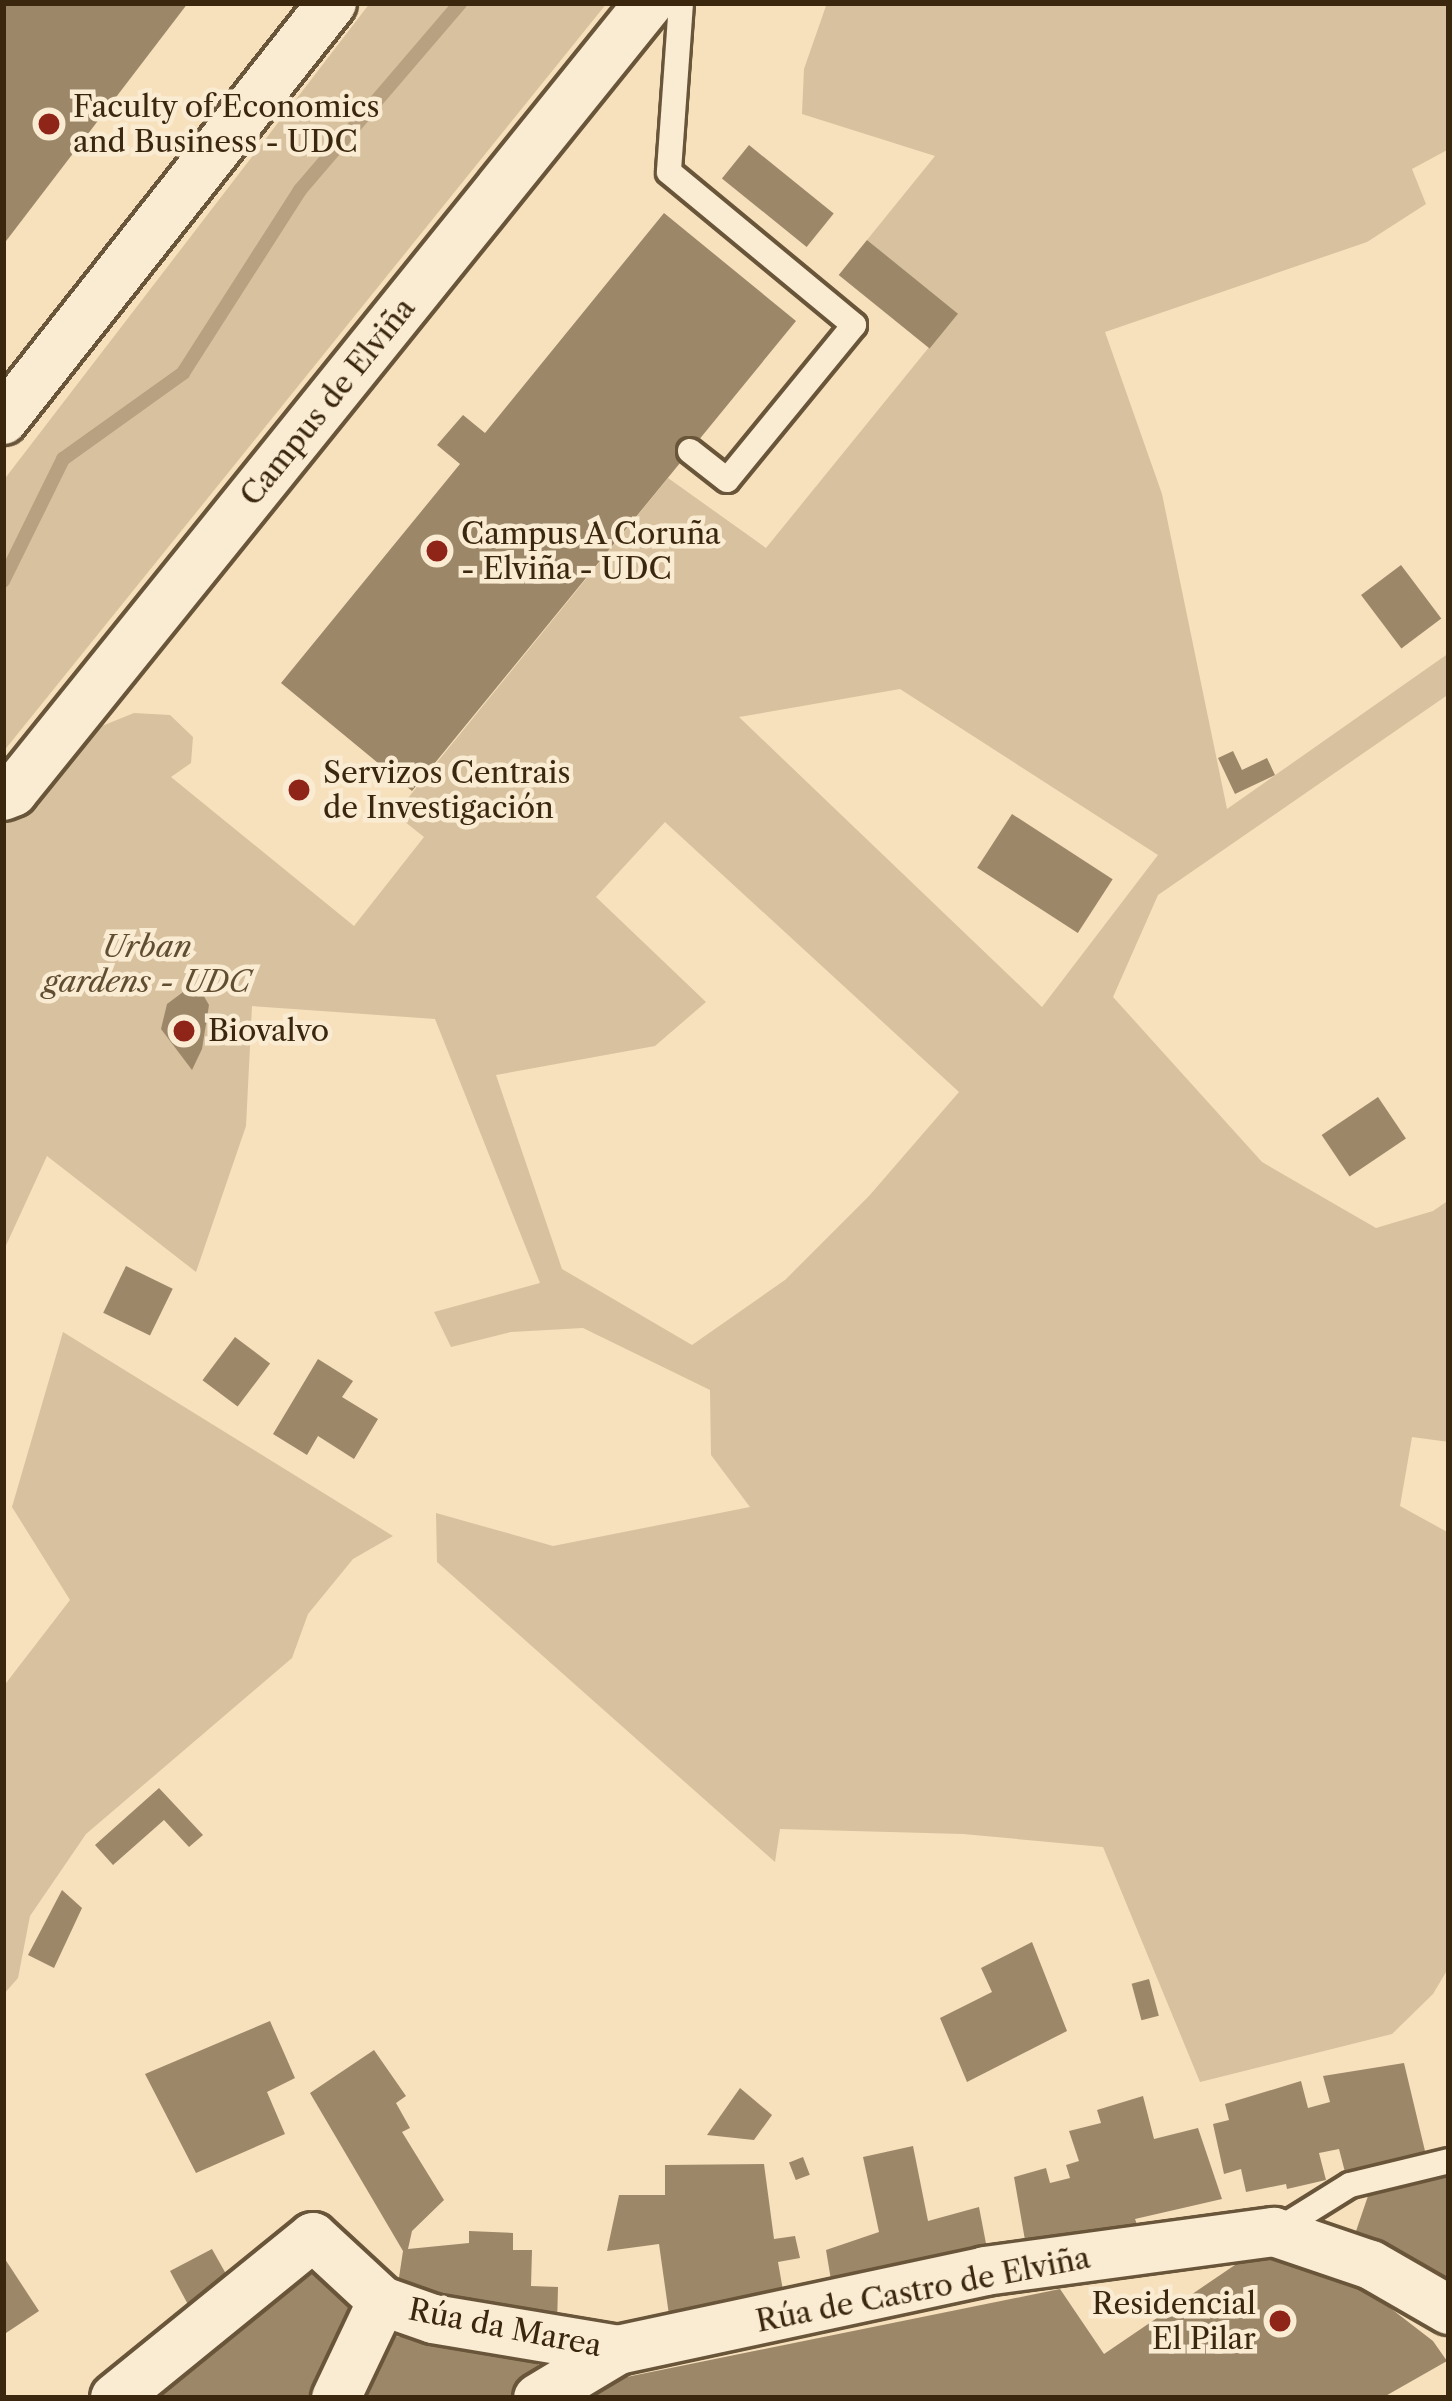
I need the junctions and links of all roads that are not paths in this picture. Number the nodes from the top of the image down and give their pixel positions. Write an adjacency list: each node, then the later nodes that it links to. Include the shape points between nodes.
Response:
1 (332, 3): 4 (street)
2 (649, 3): 6 (street, Campus de Elviña)
3 (680, 3): 5 (lane, via 669,172 854,325 727,480)
4 (3, 420)
5 (690, 451)
6 (3, 796)
7 (1449, 2161): 8 (lane, via 1350,2186)
8 (1274, 2232): 10 (street, Rúa de Castro de Elviña, via 1371,2265); 11 (street, Rúa de Castro de Elviña, via 985,2271)
9 (382, 2302): 11 (street, Rúa da Marea, via 434,2319); 13 (street, Rúa da Marea, via 313,2237); 14 (street)
10 (1449, 2310)
11 (618, 2350): 12 (street, Rúa de Castro de Elviña)
12 (539, 2397)
13 (116, 2398)
14 (335, 2398)

